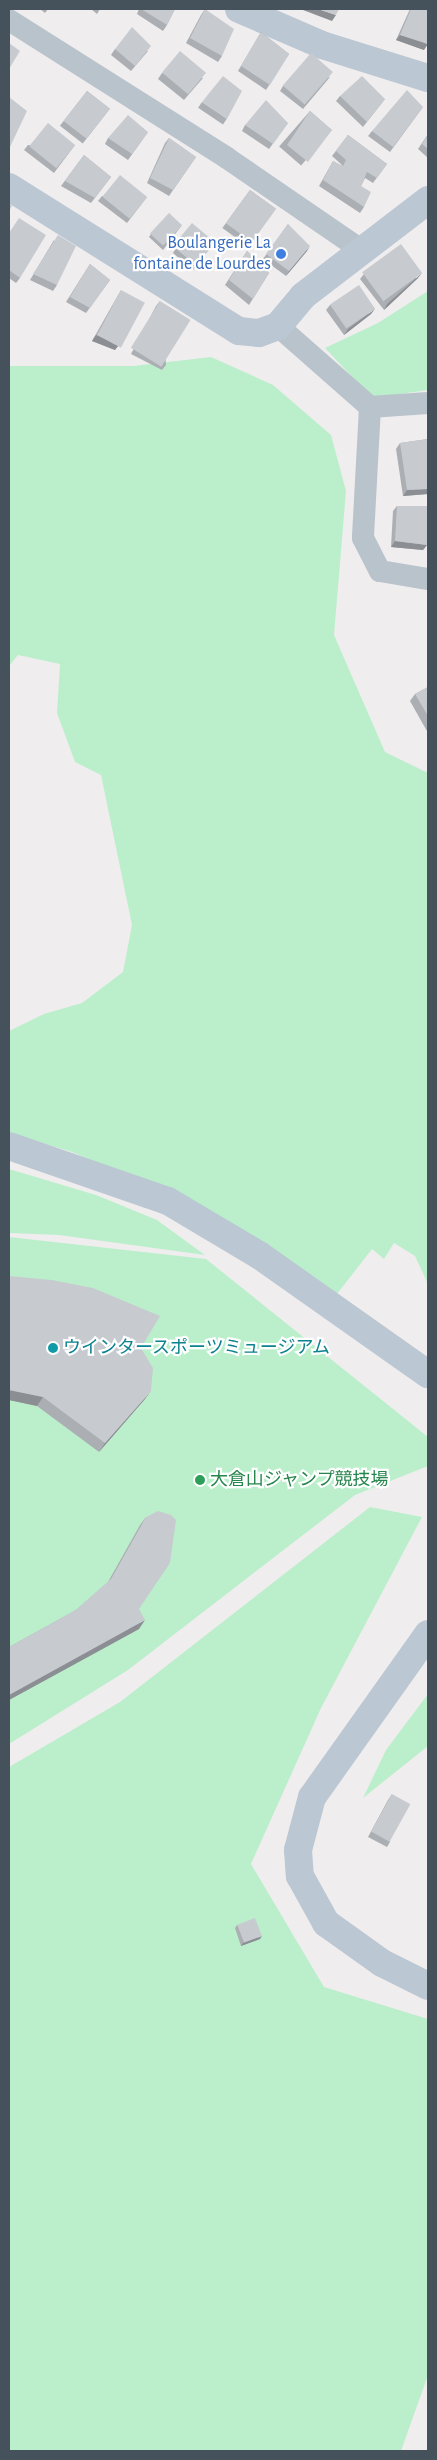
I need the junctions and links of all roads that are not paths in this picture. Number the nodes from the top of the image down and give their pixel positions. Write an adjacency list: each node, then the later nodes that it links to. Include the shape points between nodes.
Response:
1 (239, 9): 3 (street, via 322,44)
2 (9, 20): 6 (street, via 227,158)
3 (428, 78)
4 (9, 187): 7 (street, via 239,331 259,333)
5 (428, 200): 6 (street)
6 (363, 251): 7 (street, via 303,296)
7 (278, 326): 9 (street)
8 (428, 403): 9 (street)
9 (370, 408): 10 (street, via 363,538 380,572)
10 (428, 578)
11 (9, 1146): 12 (street, via 168,1201 259,1255)
12 (428, 1374)
13 (428, 1634): 14 (street, via 312,1797 298,1850 300,1876 326,1923 382,1963)
14 (428, 1986)

